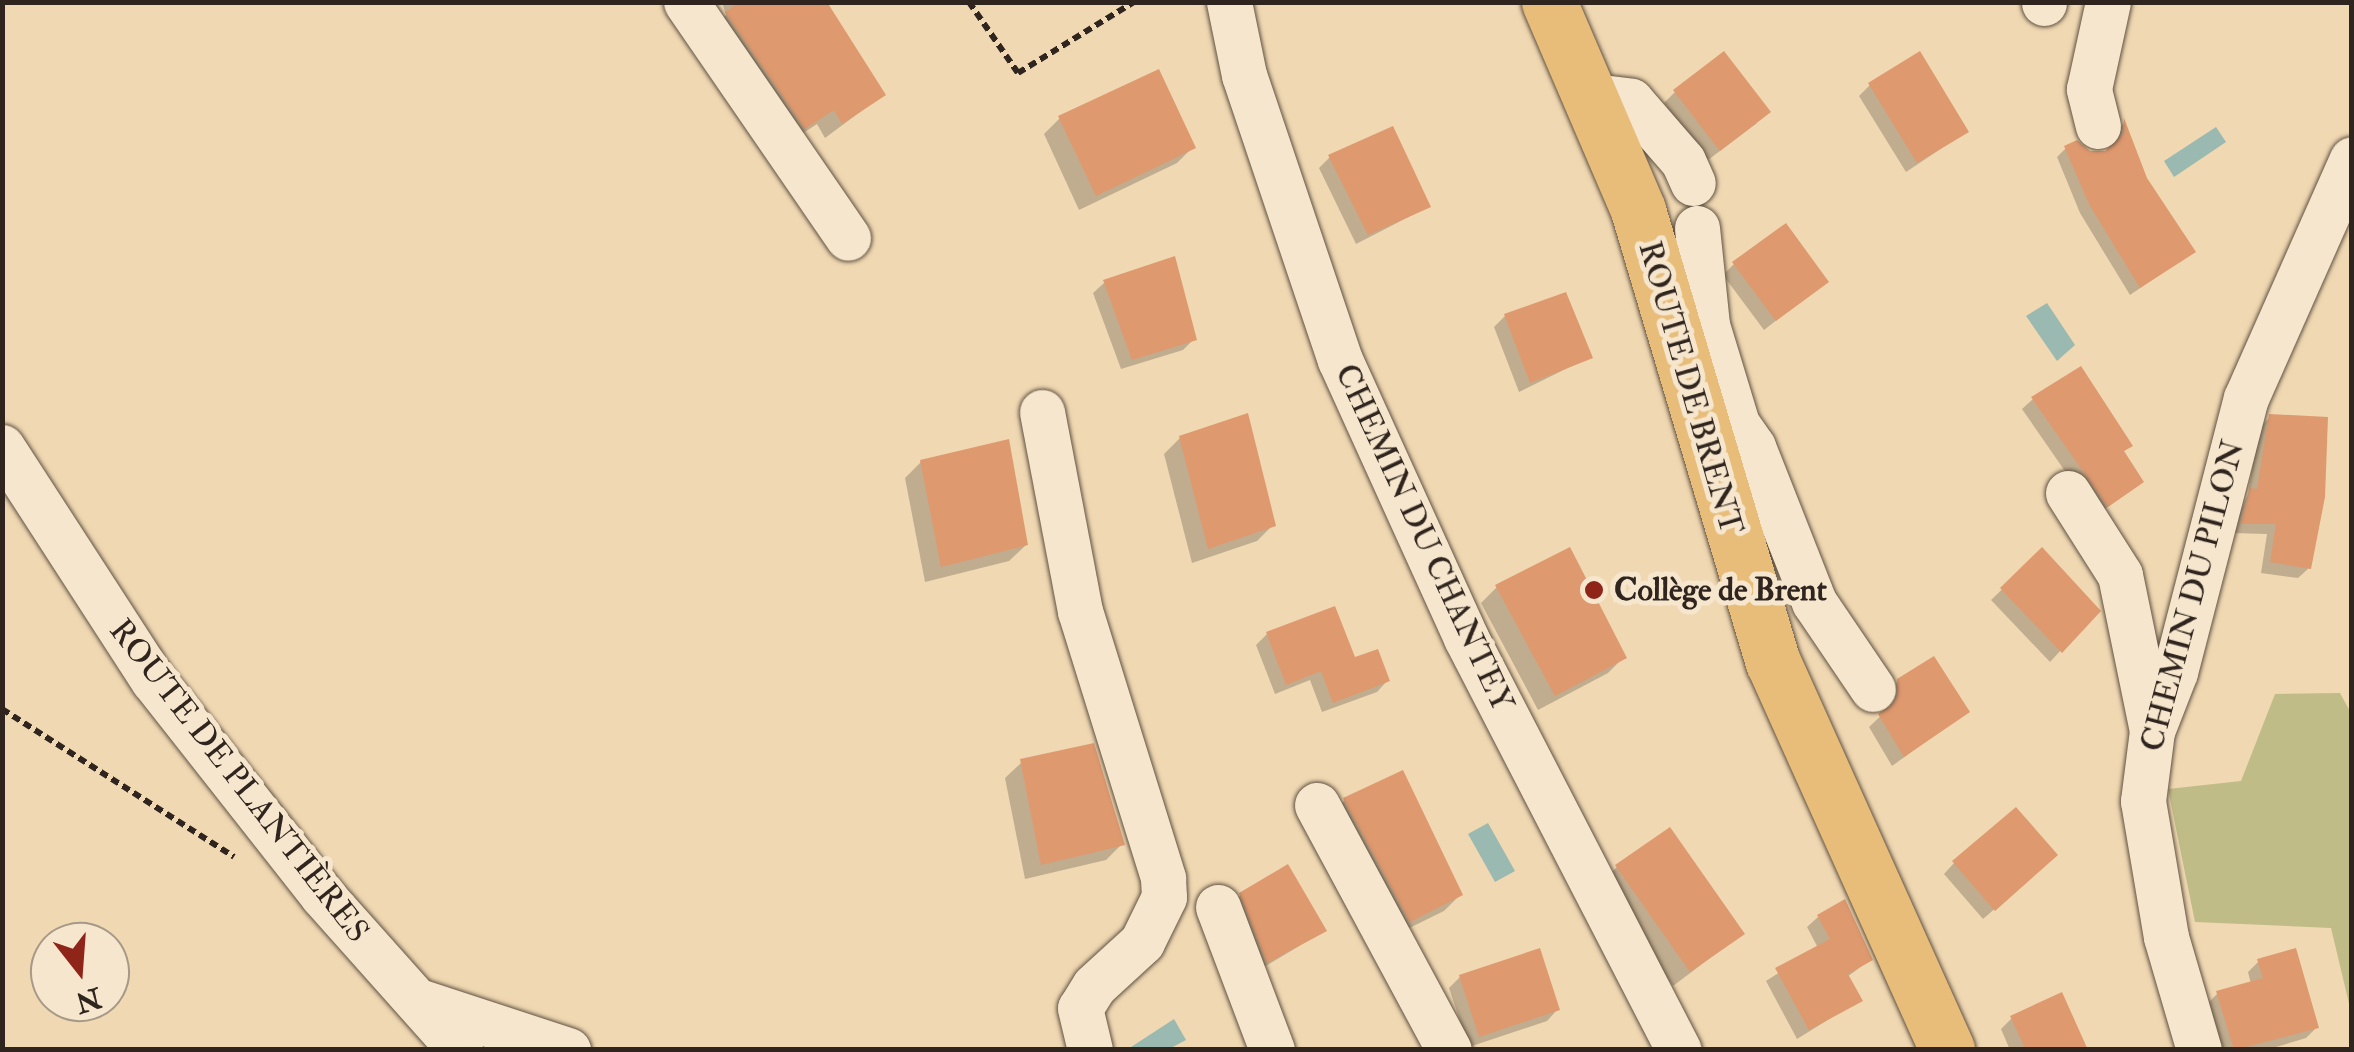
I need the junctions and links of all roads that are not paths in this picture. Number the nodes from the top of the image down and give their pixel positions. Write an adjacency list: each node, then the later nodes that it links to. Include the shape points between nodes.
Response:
1 (686, 2): 10 (street)
2 (1229, 2): 20 (street, CHEMIN DU CHANTEY, via 1244,75 1340,360 1466,638)
3 (1550, 2): 5 (main road, ROUTE DE BRENT)
4 (2108, 2): 6 (street, via 2089,89)
5 (1593, 96): 8 (street, via 1630,101 1684,162); 12 (main road, ROUTE DE BRENT)
6 (2098, 126)
7 (2352, 159): 16 (street, CHEMIN DU PILON, via 2246,398 2175,672)
8 (1693, 184)
9 (1697, 228): 12 (street)
10 (848, 238)
11 (1042, 412): 23 (street, via 1080,612 1163,878 1164,898 1142,942 1080,1008)
12 (1716, 421): 15 (street, via 1754,447 1814,602); 26 (main road, ROUTE DE BRENT, via 1773,662)
13 (2, 448): 19 (street, ROUTE DE PLANTIÈRES, via 153,680)
14 (2068, 493): 16 (street, via 2120,575)
15 (1872, 689)
16 (2152, 731): 27 (street, CHEMIN DU PILON, via 2143,801 2166,936)
17 (1317, 804): 25 (street)
18 (1218, 907): 24 (street)
19 (410, 998): 21 (street, ROUTE DE PLANTIÈRES); 22 (street)
20 (1674, 1040)
21 (460, 1050)
22 (568, 1050)
23 (1090, 1050)
24 (1272, 1050)
25 (1449, 1050)
26 (1947, 1050)
27 (2199, 1050)

